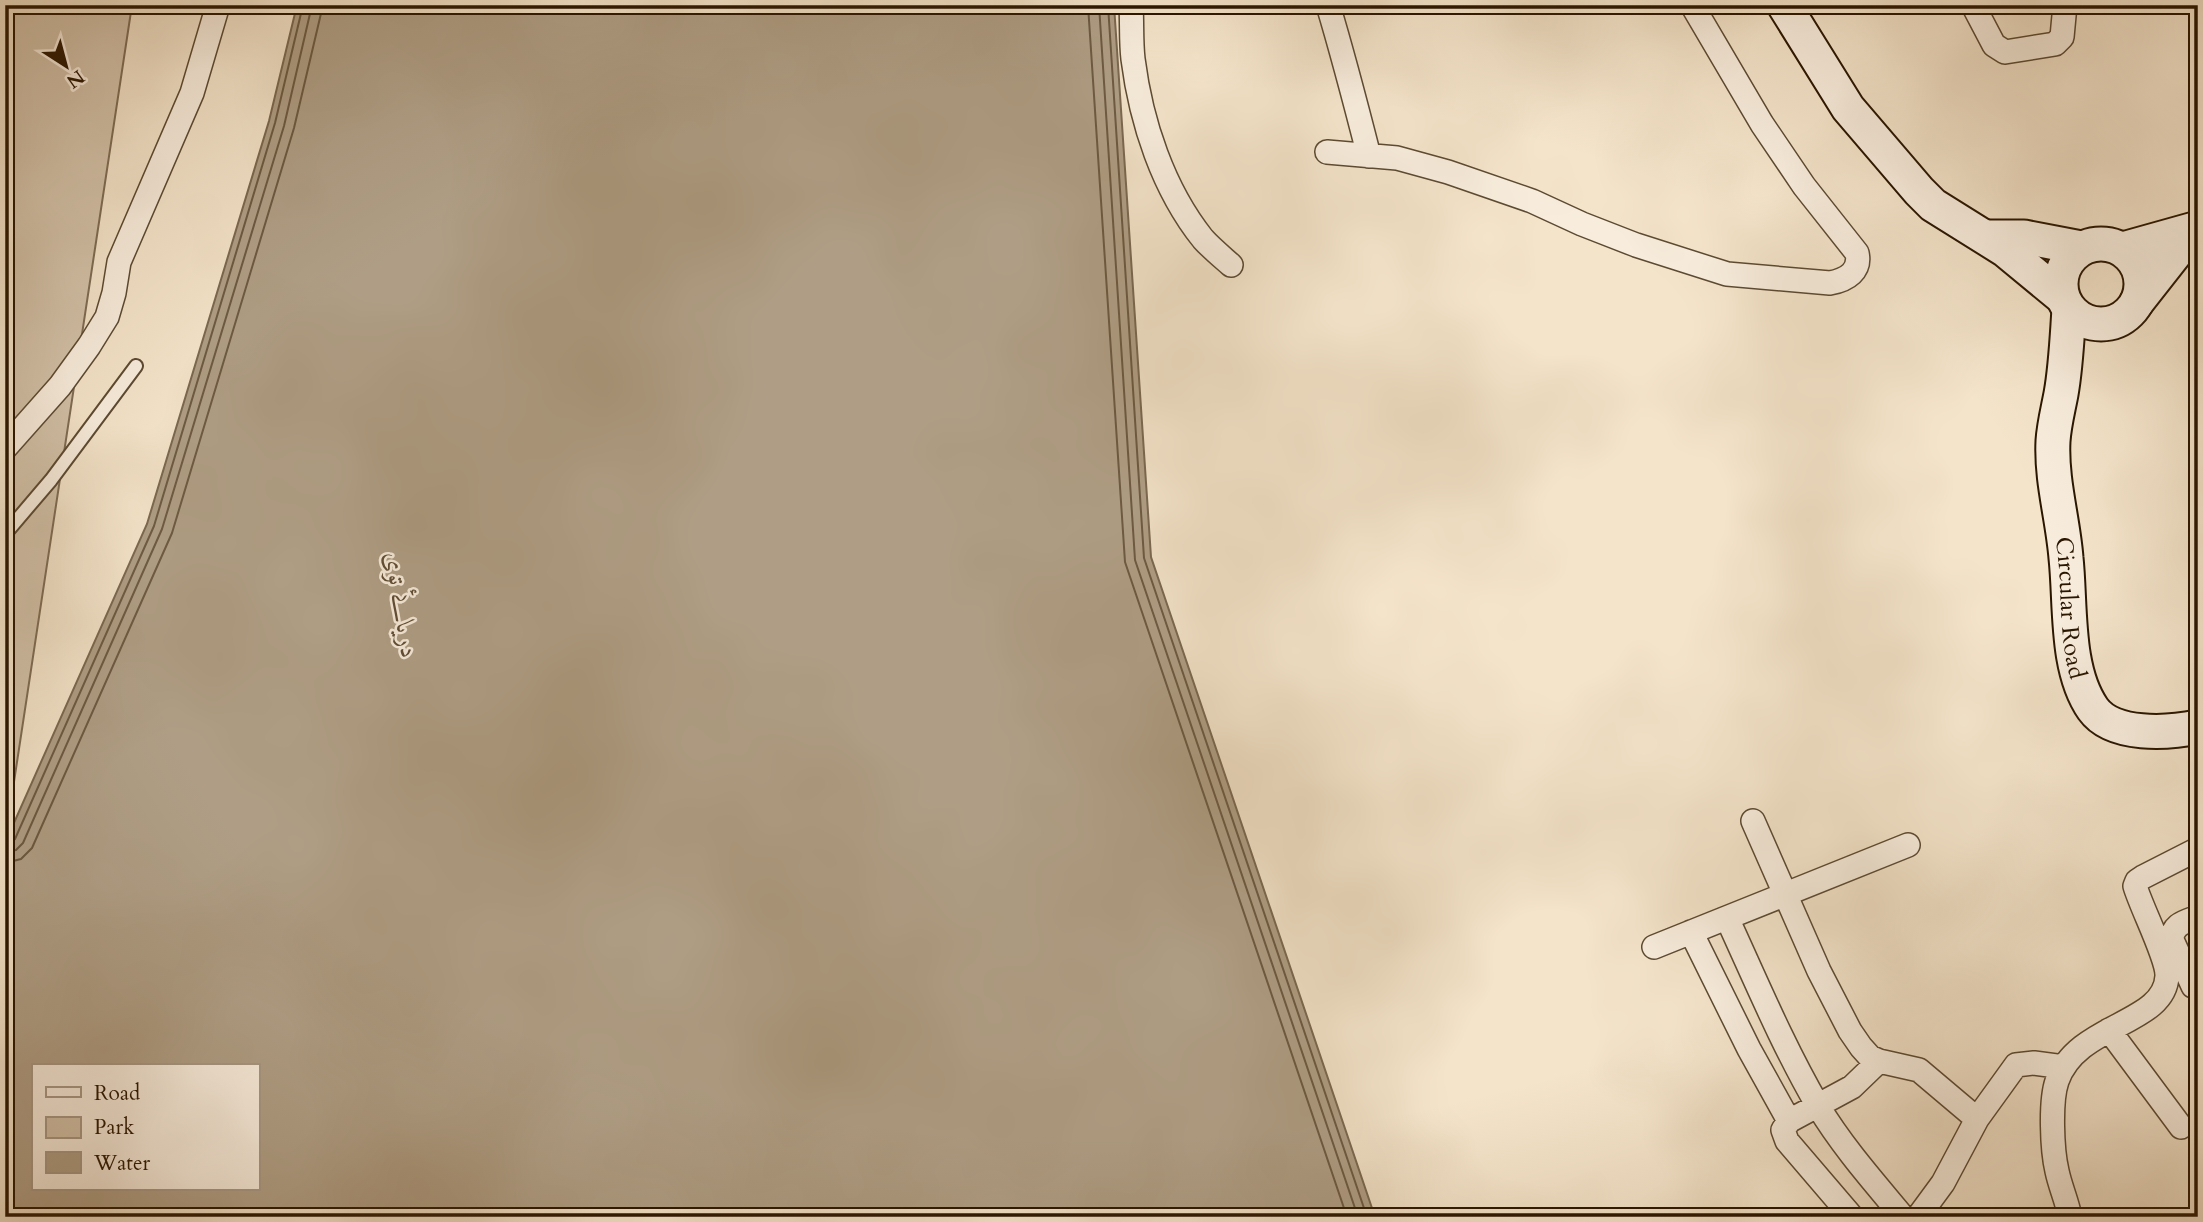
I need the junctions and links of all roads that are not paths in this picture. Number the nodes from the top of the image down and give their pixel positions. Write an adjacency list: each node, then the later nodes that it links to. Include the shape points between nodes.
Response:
1 (218, 5): 19 (street, via 192,93 118,262 107,317 60,386)
2 (1131, 5): 14 (street, via 1133,57 1152,144 1186,214 1204,240)
3 (1328, 5): 9 (street)
4 (1692, 5): 9 (street, via 1762,124 1857,253 1852,275 1830,283 1727,274 1636,245 1448,172 1397,158)
5 (1784, 5): 11 (main road, via 1848,108 1912,184 1933,205)
6 (1973, 5): 7 (street, via 1994,45 2005,52 2055,44 2062,37)
7 (2065, 5)
8 (1327, 152): 9 (street)
9 (1369, 156)
10 (2198, 229): 13 (main road); 16 (main road)
11 (1988, 237): 12 (main road, via 2024,237); 15 (main road)
12 (2081, 248): 13 (main road, via 2102,243); 15 (main road, via 2063,268 2060,286)
13 (2123, 250): 16 (main road, via 2134,259 2142,286)
14 (1231, 265)
15 (2066, 303): 16 (main road, via 2080,319 2093,324 2105,324); 18 (main road, Circular Road)
16 (2128, 311): 18 (main road, via 2088,353)
17 (136, 366): 20 (lane)
18 (2061, 394): 21 (main road, Circular Road, via 2054,421 2053,468 2071,635 2081,685 2093,709 2107,722 2157,732)
19 (5, 448)
20 (5, 534)
21 (2198, 727)
22 (1753, 821): 25 (street)
23 (1908, 845): 25 (street)
24 (2198, 849): 30 (street, via 2135,886)
25 (1786, 895): 27 (street); 33 (street, via 1850,1031 1870,1057)
26 (2198, 917): 31 (street, via 2172,932)
27 (1727, 918): 28 (street); 35 (street)
28 (1691, 933): 29 (street); 37 (street)
29 (1654, 947)
30 (2166, 968): 31 (street); 32 (street, via 2165,991 2156,1004)
31 (2195, 989)
32 (2109, 1030): 34 (street, via 2080,1048); 38 (street)
33 (1879, 1061): 35 (street, via 1853,1087); 36 (street, via 1919,1070)
34 (2064, 1067): 36 (street, via 2016,1065); 42 (street, via 2054,1095 2053,1149)
35 (1818, 1106): 37 (street); 40 (street)
36 (1977, 1119): 41 (street, via 1943,1183)
37 (1789, 1121): 39 (street, via 1783,1130 1787,1141)
38 (2181, 1128)
39 (1852, 1217)
40 (1903, 1217)
41 (1918, 1217)
42 (2070, 1217)

